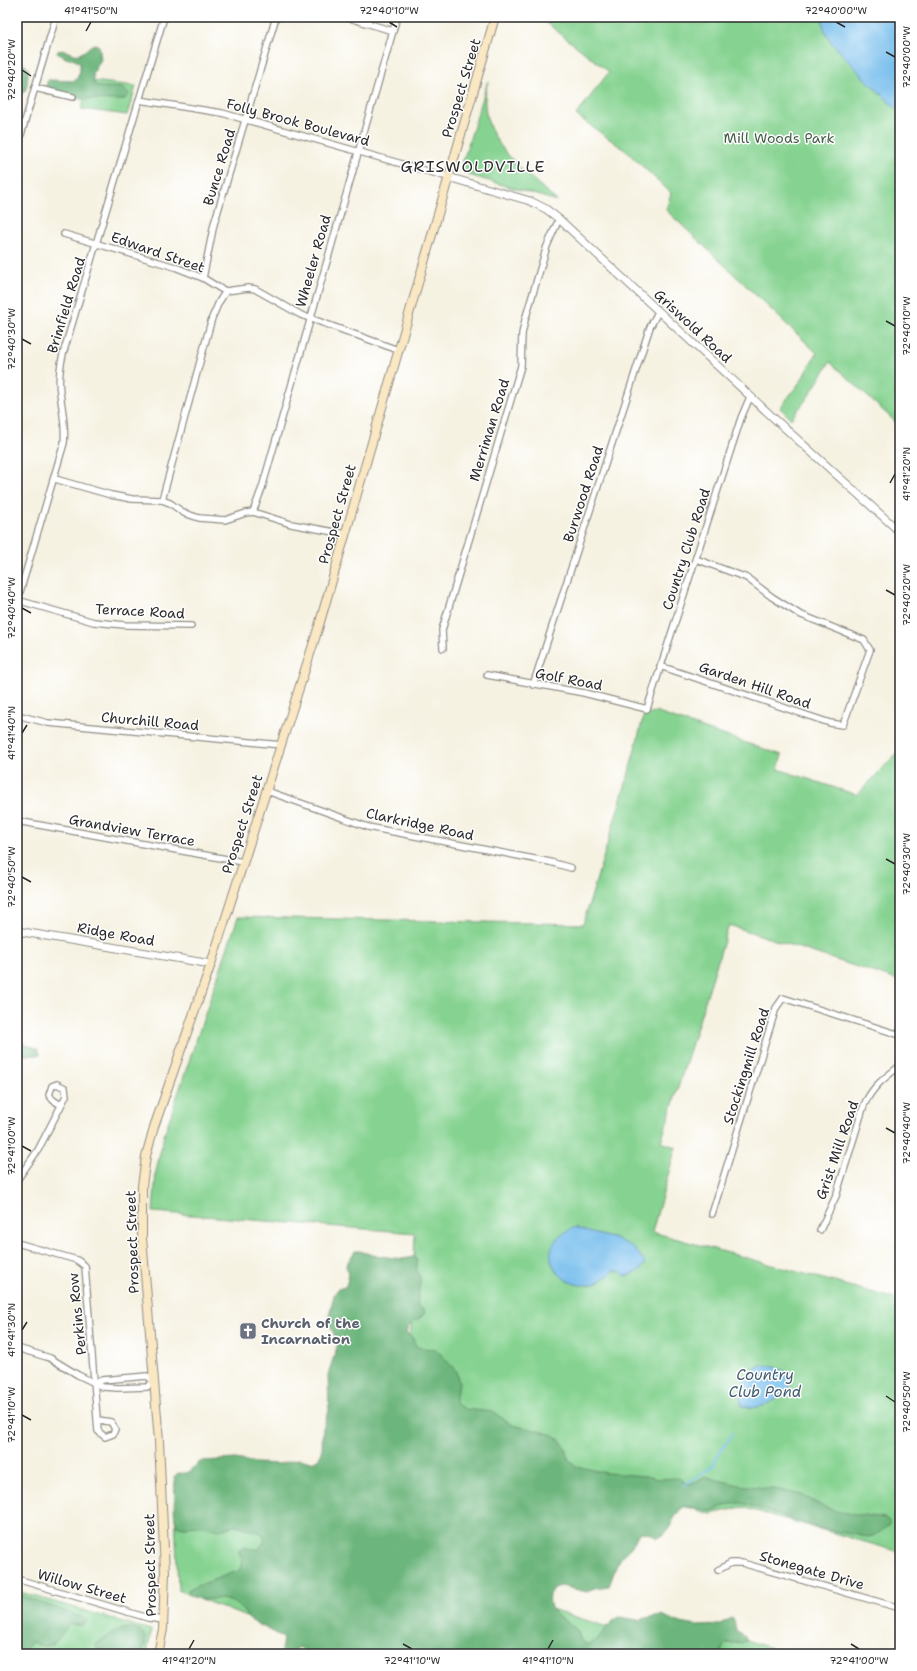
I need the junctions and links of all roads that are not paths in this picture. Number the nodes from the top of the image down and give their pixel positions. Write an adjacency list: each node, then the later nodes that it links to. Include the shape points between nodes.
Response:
1 (56, 17): 10 (street)
2 (164, 17): 12 (street, Brimfield Road)
3 (276, 17): 13 (street, Bunce Road)
4 (346, 17): 8 (street)
5 (369, 17): 8 (street)
6 (397, 17): 9 (street, Wheeler Road)
7 (495, 17): 16 (main road, Prospect Street)
8 (368, 23): 9 (street)
9 (393, 31): 15 (street, Wheeler Road)
10 (35, 88): 11 (street); 14 (street)
11 (73, 97)
12 (139, 100): 13 (street, Folly Brook Boulevard, via 195,108); 19 (street, Brimfield Road)
13 (245, 119): 15 (street, Folly Brook Boulevard); 20 (street, Bunce Road, via 213,230)
14 (17, 148)
15 (358, 151): 16 (street, Folly Brook Boulevard); 23 (street, Wheeler Road)
16 (448, 177): 17 (street, Griswold Road, via 530,201); 24 (main road, Prospect Street)
17 (559, 219): 22 (street, Griswold Road); 34 (street, Merriman Road, via 547,246 525,320 521,366 442,630)
18 (64, 234): 19 (street, Edward Street)
19 (97, 244): 20 (street, Edward Street); 26 (street, Brimfield Road, via 61,364 60,392 65,434)
20 (203, 278): 21 (street, Edward Street)
21 (226, 291): 23 (street, via 255,289); 27 (street, via 218,302 212,318)
22 (658, 312): 25 (street, Griswold Road); 37 (street, Burwood Road, via 650,327)
23 (310, 319): 24 (street); 28 (street, Wheeler Road)
24 (398, 350): 30 (main road, Prospect Street)
25 (750, 397): 29 (street, Griswold Road); 31 (street, Country Club Road)
26 (55, 479): 27 (street, via 111,495); 32 (street, Brimfield Road)
27 (162, 500): 28 (street, via 192,516 206,520 225,520)
28 (253, 512): 30 (street, via 291,524)
29 (900, 532)
30 (346, 534): 40 (main road, Prospect Street)
31 (696, 559): 35 (street, Country Club Road); 35 (street, Garden Hill Road, via 747,578 799,614 864,640 870,650 842,726)
32 (17, 601): 33 (street, Terrace Road, via 94,622)
33 (191, 626)
34 (444, 648)
35 (660, 666): 38 (street, Country Club Road)
36 (486, 675): 37 (street, Golf Road)
37 (533, 685): 38 (street, Golf Road, via 584,693)
38 (647, 709)
39 (17, 715): 40 (street, Churchill Road, via 48,724)
40 (282, 745): 41 (main road, Prospect Street)
41 (267, 791): 43 (main road, Prospect Street); 44 (street, Clarkridge Road, via 368,827)
42 (17, 821): 43 (street, Grandview Terrace)
43 (243, 862): 46 (main road, Prospect Street)
44 (571, 868)
45 (17, 931): 46 (street, Ridge Road)
46 (211, 964): 55 (main road, Prospect Street, via 154,1127 144,1165 142,1238)
47 (900, 1035): 51 (street, Stockingmill Road, via 783,998 776,1008)
48 (900, 1066): 52 (street, Grist Mill Road, via 870,1092 836,1196)
49 (61, 1105): 50 (street, via 38,1150)
50 (17, 1180)
51 (712, 1214)
52 (820, 1230)
53 (17, 1243): 56 (street, Perkins Row, via 77,1260 85,1266)
54 (17, 1348): 56 (street, via 50,1358)
55 (154, 1381): 56 (street, via 146,1376 102,1380); 56 (street, via 147,1387 125,1388 103,1387); 61 (main road, Prospect Street, via 165,1558)
56 (96, 1383): 57 (street, Perkins Row)
57 (98, 1420)
58 (718, 1570): 60 (street, Stonegate Drive, via 730,1563 742,1563)
59 (17, 1579): 61 (street, Willow Street, via 148,1618)
60 (900, 1608)
61 (164, 1620): 62 (main road, Prospect Street)
62 (158, 1654)

